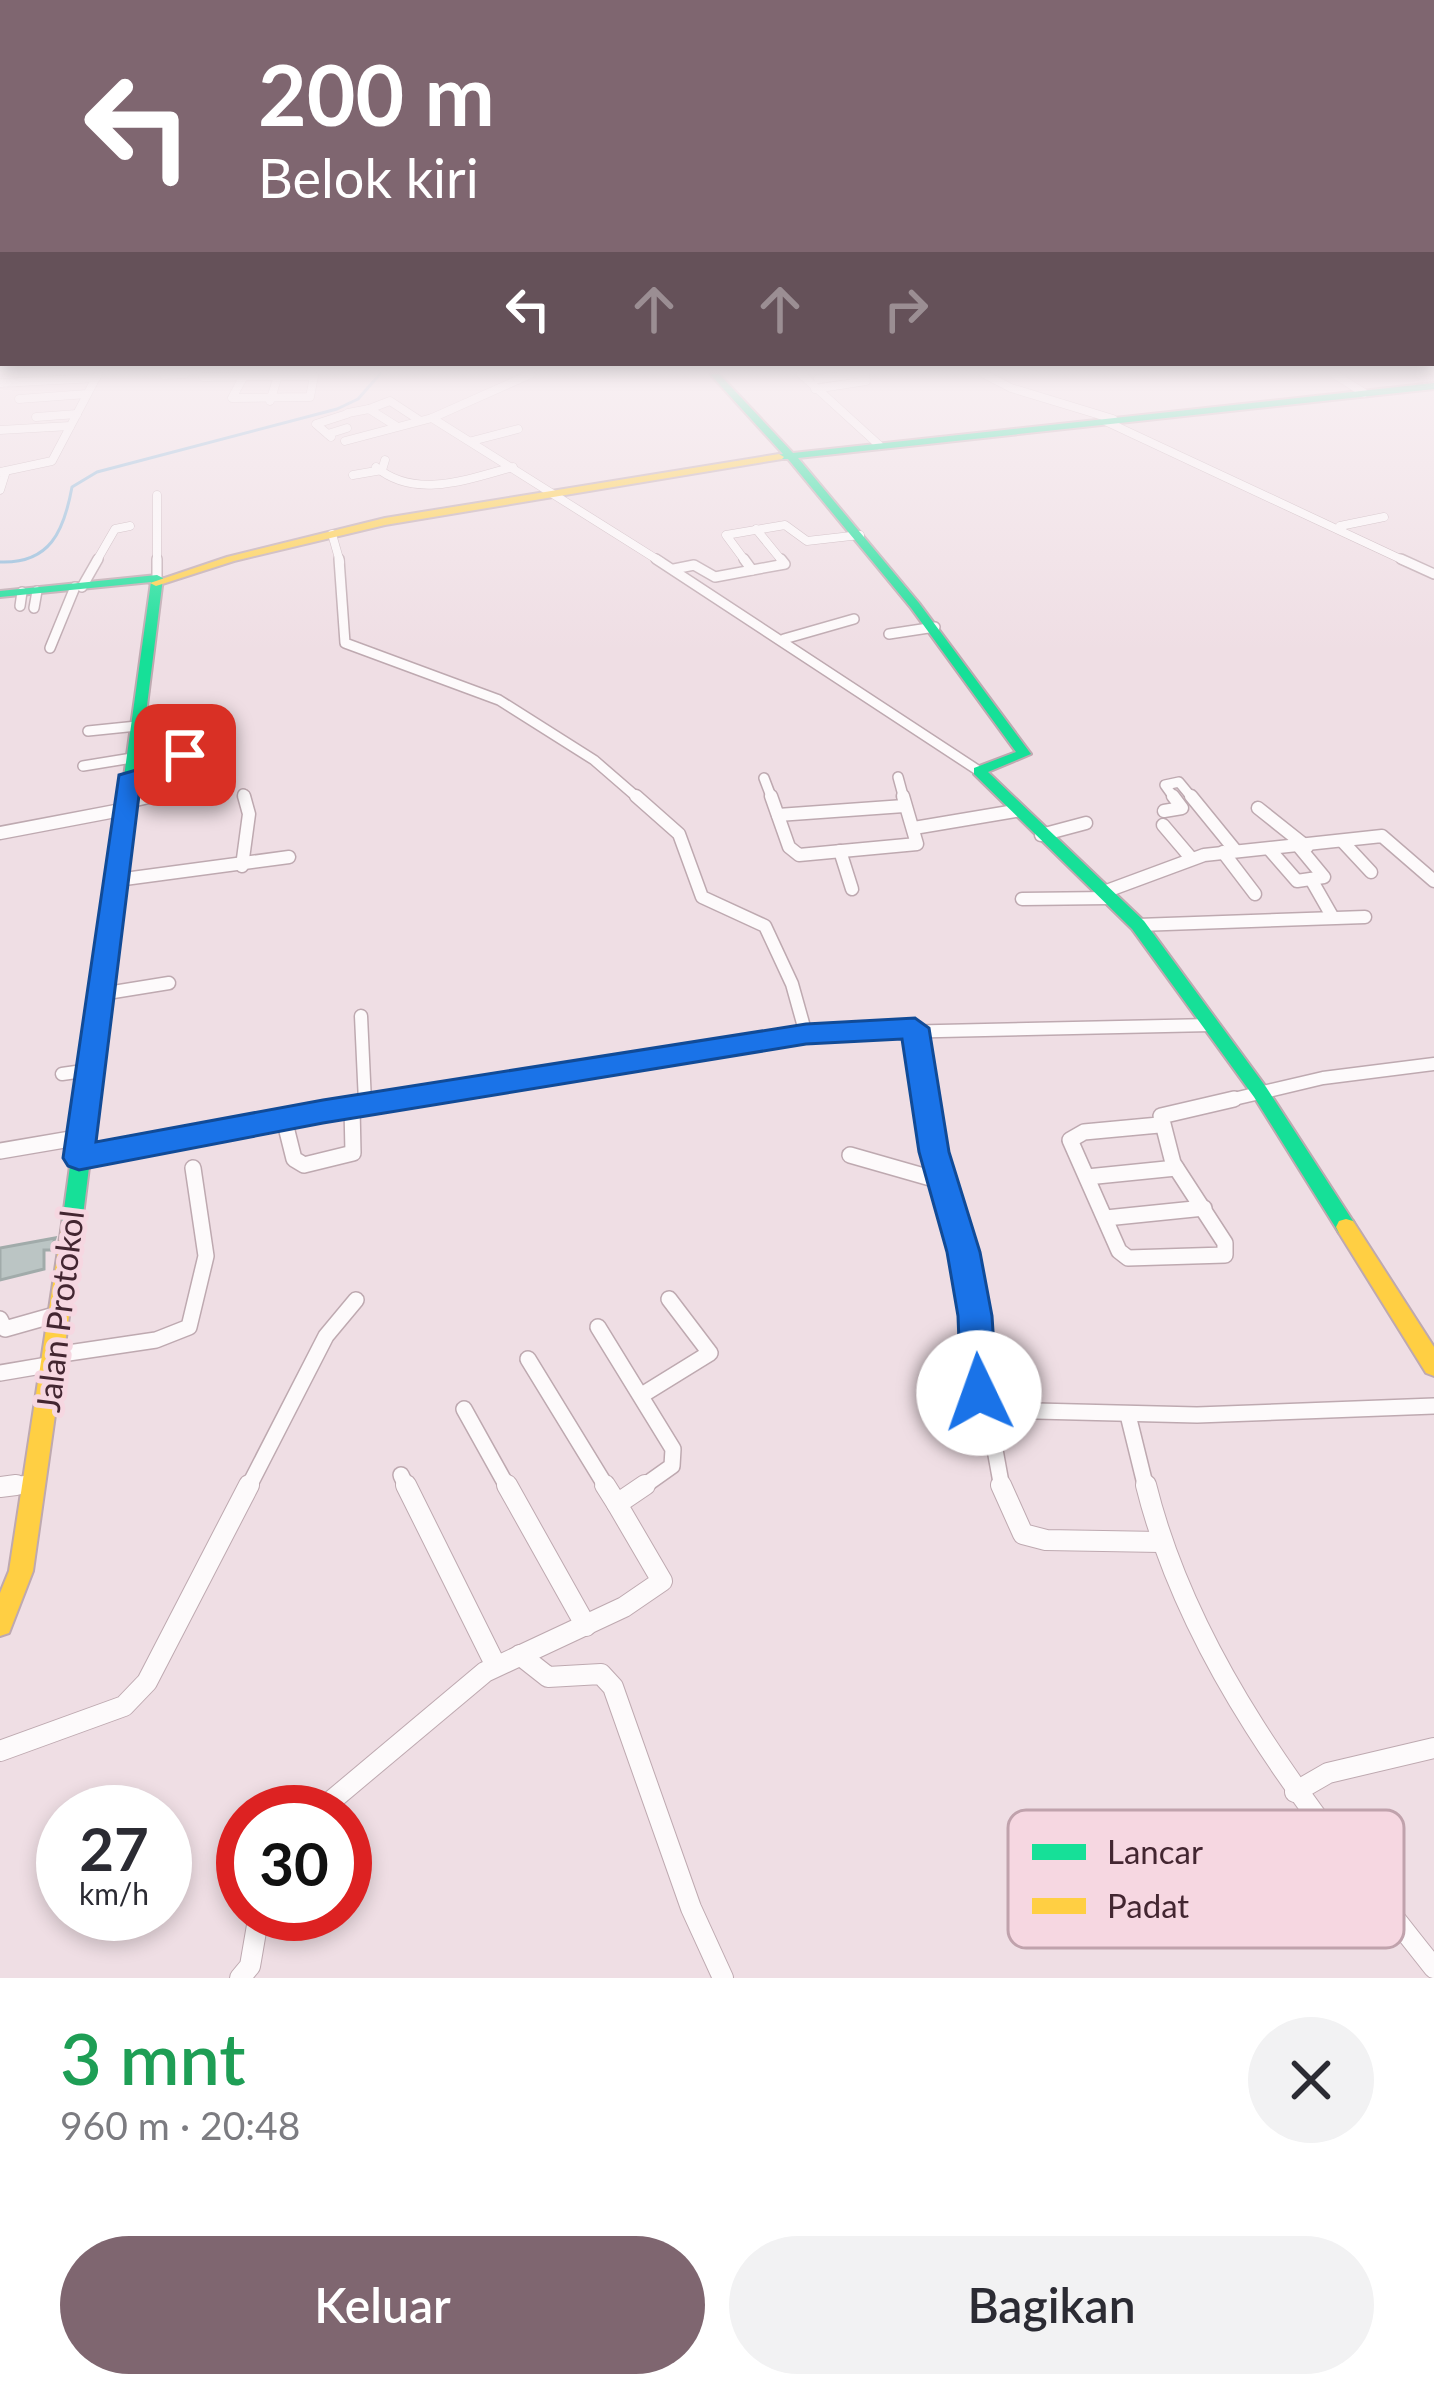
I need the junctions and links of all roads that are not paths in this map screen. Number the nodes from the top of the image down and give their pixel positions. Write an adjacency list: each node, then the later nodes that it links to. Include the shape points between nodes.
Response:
1 (385, 466): 6 (street)
2 (727, 466): 11 (street)
3 (801, 466): 17 (street)
4 (1209, 466): 14 (street)
5 (513, 467): 6 (street, via 462,482 398,482); 11 (street)
6 (377, 469): 8 (street)
7 (3, 471): 9 (street)
8 (353, 475)
9 (0, 490)
10 (157, 495): 21 (street)
11 (559, 496): 16 (street); 18 (street)
12 (1384, 517): 14 (street)
13 (130, 526): 22 (street, via 114,530)
14 (1339, 526): 20 (street)
15 (756, 529): 17 (street, via 787,525 810,542); 19 (street, via 725,537); 19 (street, via 785,564)
16 (332, 534): 21 (street); 74 (street, via 344,569 345,644 499,700 594,760 679,834 702,897 765,926)
17 (860, 535): 25 (street)
18 (674, 569): 19 (street, via 694,565 715,577); 27 (street)
19 (752, 570)
20 (1434, 574)
21 (157, 581): 22 (street); 29 (street, Jalan Protokol)
22 (79, 587): 23 (street, via 28,599); 28 (street)
23 (0, 594)
24 (854, 619): 27 (street)
25 (934, 626): 26 (street); 34 (street, via 1024,750 1019,760)
26 (890, 634)
27 (784, 639): 34 (street)
28 (50, 648)
29 (136, 726): 31 (street); 33 (street, Jalan Protokol)
30 (230, 728): 33 (street, via 188,737 179,765)
31 (88, 731)
32 (83, 766): 33 (street)
33 (131, 766): 39 (street, Jalan Protokol)
34 (979, 771): 44 (street)
35 (898, 777): 40 (street)
36 (764, 778): 45 (street)
37 (217, 782): 39 (street)
38 (243, 794): 57 (street, via 249,814)
39 (126, 806): 48 (street); 59 (street, Jalan Protokol)
40 (904, 806): 45 (street); 47 (street)
41 (1198, 806): 42 (street); 42 (street, via 1179,782 1166,784); 54 (street)
42 (1182, 808): 56 (street, via 1164,818)
43 (1258, 808): 51 (street)
44 (1016, 811): 47 (street); 49 (street)
45 (778, 815): 53 (street, via 794,854)
46 (1086, 823): 49 (street)
47 (914, 828): 53 (street, via 917,844)
48 (0, 833)
49 (1041, 835): 64 (street)
50 (1343, 842): 51 (street); 58 (street); 61 (street, via 1385,837)
51 (1304, 847): 52 (street); 60 (street, via 1323,875)
52 (1269, 849): 54 (street); 60 (street, via 1298,881)
53 (840, 851): 62 (street)
54 (1229, 851): 56 (street); 63 (street)
55 (289, 857): 57 (street)
56 (1191, 857): 64 (street)
57 (242, 866): 59 (street)
58 (1371, 872)
59 (117, 880): 70 (street, Jalan Protokol)
60 (1312, 881): 66 (street)
61 (1434, 881)
62 (852, 889)
63 (1256, 894)
64 (1106, 895): 65 (street); 68 (street)
65 (1022, 899)
66 (1332, 916): 67 (street); 68 (street)
67 (1365, 916)
68 (1138, 925): 72 (street)
69 (169, 982): 70 (street)
70 (101, 994): 76 (street, Jalan Protokol)
71 (361, 1016): 79 (street)
72 (1211, 1025): 73 (street); 78 (street)
73 (915, 1028): 74 (street); 89 (street)
74 (806, 1034): 79 (street)
75 (1434, 1064): 78 (street)
76 (90, 1070): 77 (street); 82 (street, Jalan Protokol)
77 (62, 1074)
78 (1260, 1092): 81 (street, via 1166,1114); 99 (street)
79 (359, 1106): 80 (street); 80 (street, via 353,1153 304,1165 292,1154)
80 (284, 1119): 85 (street)
81 (1159, 1125): 87 (street); 88 (street, via 1074,1135)
82 (82, 1137): 83 (street); 85 (street, Jalan Protokol)
83 (0, 1151)
84 (850, 1155): 89 (street)
85 (79, 1158): 94 (street, Jalan Protokol)
86 (193, 1168): 98 (street, via 206,1256 189,1328)
87 (1176, 1168): 88 (street); 90 (street)
88 (1087, 1178): 91 (street)
89 (941, 1181): 102 (street, via 964,1252 977,1389)
90 (1204, 1208): 91 (street); 91 (street, via 1225,1255 1129,1258)
91 (1106, 1218)
92 (669, 1299): 101 (street, via 710,1353)
93 (356, 1300): 116 (street, via 326,1336 147,1682 124,1706)
94 (58, 1314): 95 (street, via 5,1329); 98 (street, Jalan Protokol)
95 (0, 1319)
96 (598, 1327): 101 (street)
97 (528, 1359): 109 (street)
98 (54, 1360): 100 (street); 107 (street, Jalan Protokol)
99 (1434, 1366)
100 (0, 1373)
101 (642, 1395): 109 (street, via 675,1459)
102 (987, 1406): 105 (street, via 1002,1415); 110 (street, via 1001,1485 1023,1534)
103 (1434, 1406): 105 (street)
104 (464, 1409): 112 (street)
105 (1128, 1415): 110 (street)
106 (401, 1475): 114 (street)
107 (35, 1482): 108 (street); 111 (street, Jalan Protokol, via 21,1571)
108 (0, 1487)
109 (617, 1504): 112 (street, via 662,1581)
110 (1160, 1543): 118 (street)
111 (0, 1624)
112 (586, 1627): 113 (street)
113 (520, 1655): 114 (street); 124 (street, via 541,1678 602,1674 613,1687)
114 (496, 1666): 117 (street)
115 (1434, 1748): 118 (street, via 1328,1773)
116 (0, 1751)
117 (350, 1785)
118 (1295, 1792): 119 (street)
119 (1309, 1810)
120 (1404, 1930): 122 (street)
121 (254, 1941): 123 (street)
122 (1434, 1968)
123 (240, 1978)
124 (723, 1978)

